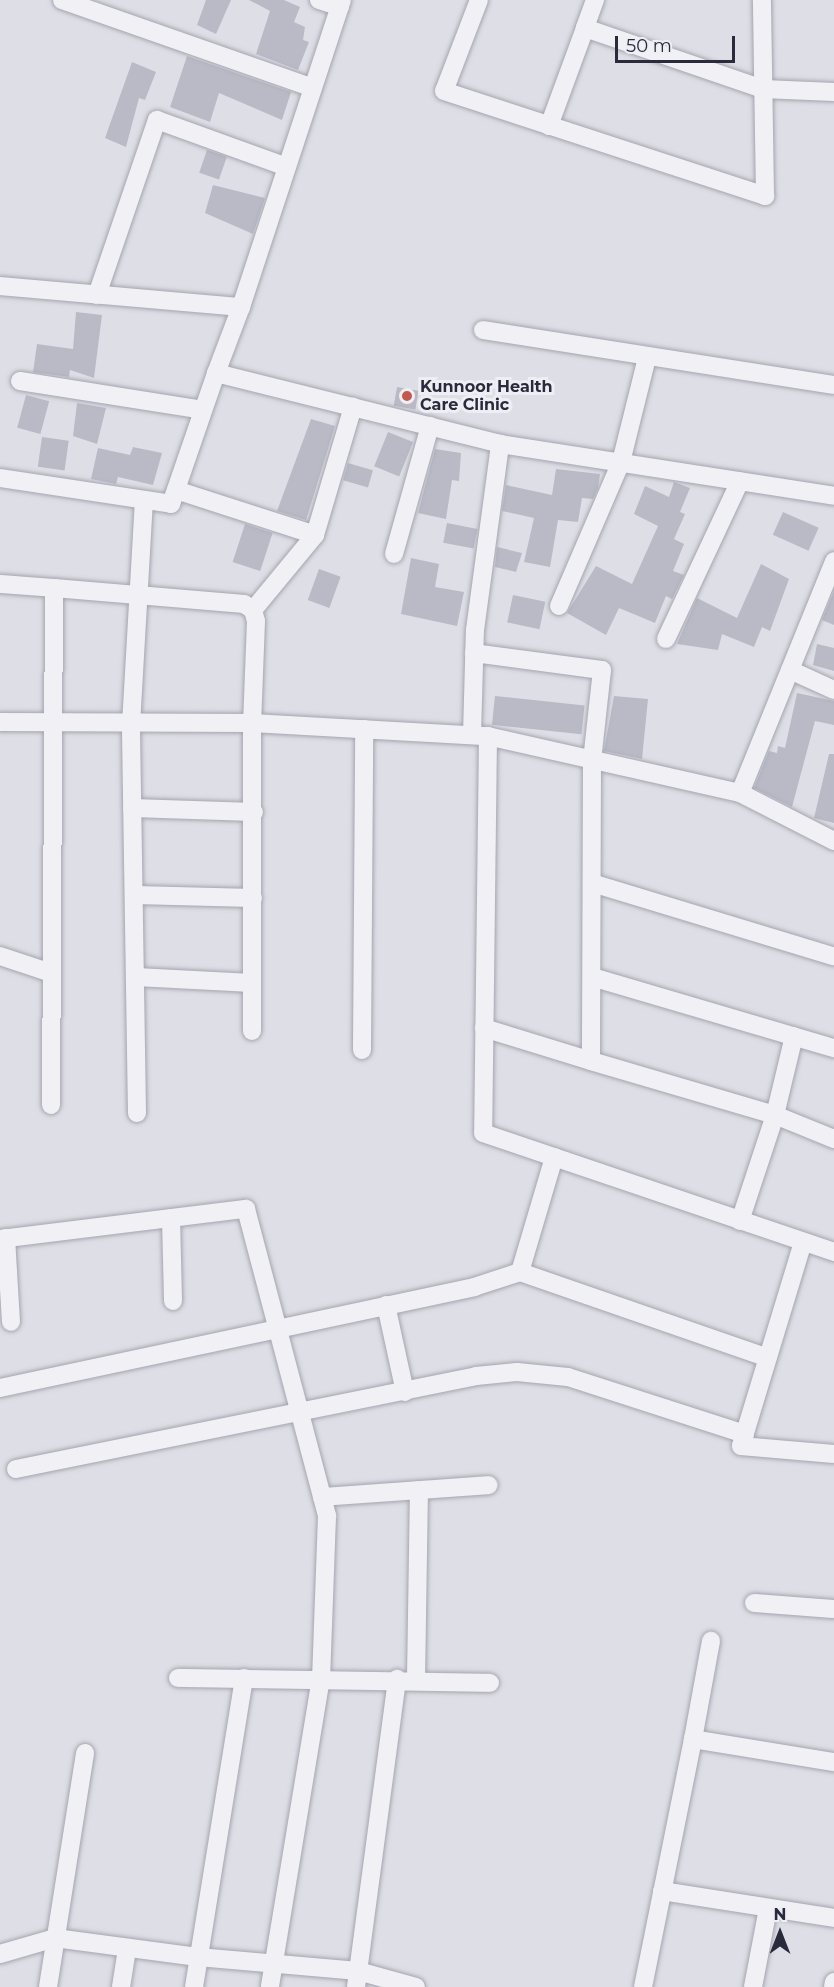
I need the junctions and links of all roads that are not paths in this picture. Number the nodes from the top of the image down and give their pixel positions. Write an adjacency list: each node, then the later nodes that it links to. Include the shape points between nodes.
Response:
1 (62, 0): 8 (street)
2 (319, 0): 6 (street)
3 (479, 0): 11 (street, via 444,92)
4 (595, 0): 7 (street)
5 (762, 0): 9 (street)
6 (341, 4): 8 (street)
7 (585, 28): 9 (street); 11 (street)
8 (311, 87): 12 (street)
9 (763, 89): 10 (street); 11 (street, via 765,196)
10 (834, 92)
11 (549, 126)
12 (287, 167): 14 (street, via 157,120); 15 (street)
13 (0, 286): 14 (street)
14 (97, 295): 15 (street)
15 (241, 307): 18 (street)
16 (483, 330): 17 (street)
17 (647, 358): 20 (street); 25 (street)
18 (216, 373): 21 (street); 22 (street)
19 (20, 381): 22 (street)
20 (834, 385)
21 (353, 407): 23 (street); 31 (street)
22 (203, 410): 28 (street)
23 (430, 426): 24 (street); 32 (street)
24 (500, 444): 25 (street); 40 (street)
25 (621, 462): 27 (street); 37 (street)
26 (0, 478): 30 (street)
27 (740, 481): 29 (street); 39 (street)
28 (176, 490): 30 (street, via 171,504); 31 (street)
29 (834, 496)
30 (144, 500): 36 (street)
31 (315, 535): 38 (street)
32 (394, 554)
33 (834, 561): 41 (street)
34 (0, 584): 35 (street)
35 (54, 588): 36 (street); 44 (street)
36 (137, 593): 38 (street, via 244,604); 46 (street)
37 (559, 606)
38 (253, 610): 45 (street, via 256,621)
39 (666, 639)
40 (474, 653): 48 (street); 49 (street, via 602,670)
41 (790, 670): 42 (street); 50 (street)
42 (834, 690)
43 (0, 722): 44 (street)
44 (51, 722): 46 (street); 59 (street)
45 (252, 723): 46 (street); 47 (street); 52 (street)
46 (131, 725): 51 (street)
47 (364, 729): 48 (street); 67 (street)
48 (480, 736): 49 (street); 63 (street)
49 (592, 760): 50 (street); 54 (street)
50 (740, 793): 53 (street)
51 (132, 808): 52 (street); 55 (street)
52 (254, 812): 56 (street)
53 (834, 841)
54 (592, 883): 58 (street); 61 (street)
55 (135, 895): 56 (street); 60 (street)
56 (253, 898): 62 (street)
57 (0, 956): 59 (street)
58 (832, 956)
59 (51, 973): 69 (street)
60 (136, 977): 62 (street); 70 (street)
61 (592, 977): 65 (street); 68 (street)
62 (252, 983): 64 (street)
63 (484, 1029): 68 (street); 73 (street, via 483,1133)
64 (252, 1031)
65 (794, 1036): 66 (street); 71 (street)
66 (834, 1048)
67 (362, 1050)
68 (591, 1061): 71 (street)
69 (51, 1106)
70 (137, 1113)
71 (775, 1115): 72 (street); 75 (street)
72 (834, 1139)
73 (554, 1157): 75 (street); 79 (street)
74 (171, 1218): 76 (street); 80 (street); 83 (street, via 246,1209)
75 (740, 1221): 77 (street)
76 (3, 1239): 82 (street)
77 (803, 1242): 78 (street); 84 (street)
78 (834, 1252)
79 (520, 1272): 81 (street, via 474,1287); 84 (street)
80 (172, 1301)
81 (386, 1305): 83 (street); 86 (street)
82 (10, 1322)
83 (280, 1328): 85 (street); 87 (street)
84 (768, 1358): 88 (street)
85 (0, 1388)
86 (405, 1392): 87 (street); 88 (street, via 498,1373 551,1374)
87 (302, 1414): 90 (street); 93 (street)
88 (745, 1434): 89 (street, via 741,1446)
89 (834, 1454)
90 (16, 1469)
91 (489, 1485): 92 (street)
92 (419, 1490): 93 (street); 101 (street)
93 (322, 1497): 99 (street, via 327,1516)
94 (754, 1603): 95 (street)
95 (834, 1609)
96 (711, 1641): 103 (street)
97 (178, 1678): 98 (street)
98 (244, 1678): 99 (street); 112 (street)
99 (321, 1678): 100 (street); 113 (street)
100 (397, 1679): 101 (street); 114 (street)
101 (416, 1679): 102 (street)
102 (490, 1683)
103 (693, 1738): 105 (street); 106 (street)
104 (84, 1753): 109 (street)
105 (834, 1762)
106 (662, 1891): 107 (street); 121 (street)
107 (768, 1908): 108 (street); 122 (street)
108 (834, 1918)
109 (55, 1938): 110 (street); 111 (street); 116 (street)
110 (127, 1948): 112 (street); 117 (street)
111 (0, 1954)
112 (198, 1957): 113 (street); 118 (street)
113 (272, 1963): 114 (street); 119 (street)
114 (357, 1979): 120 (street)
115 (834, 1982): 123 (street)
116 (48, 1987)
117 (121, 1987)
118 (194, 1987)
119 (270, 1987)
120 (416, 1987)
121 (643, 1987)
122 (753, 1987)
123 (833, 1987)

